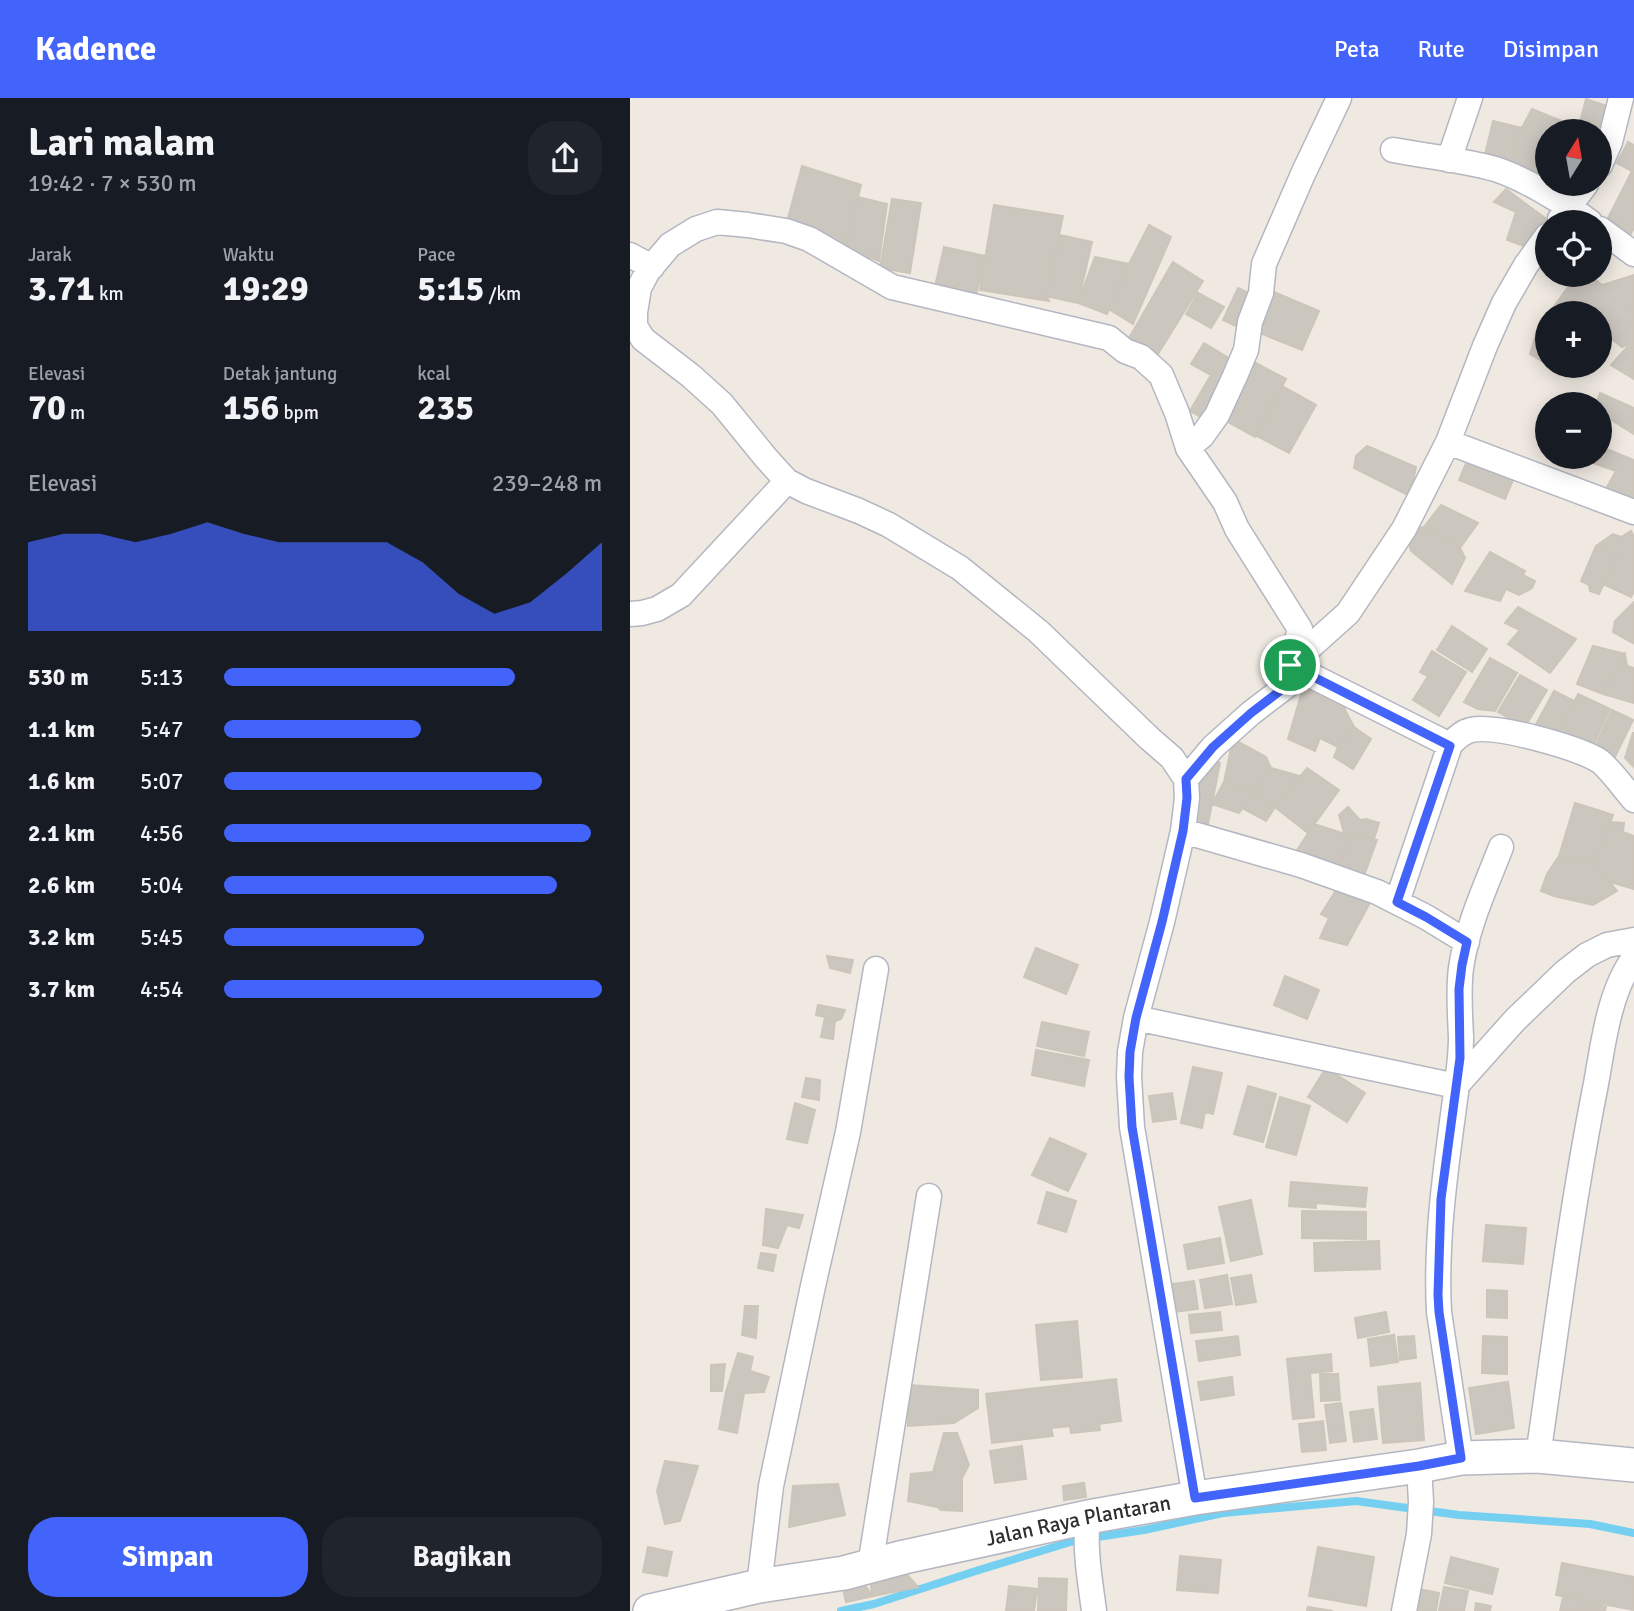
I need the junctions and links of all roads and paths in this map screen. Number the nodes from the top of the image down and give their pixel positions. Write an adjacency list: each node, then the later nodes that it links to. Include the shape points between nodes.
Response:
1 (1339, 98): 17 (street, via 1264,264 1261,293 1235,376 1217,415)
2 (1470, 98): 6 (street)
3 (1621, 98): 4 (street)
4 (1612, 134)
5 (1393, 150): 6 (street)
6 (1449, 160): 8 (street, via 1496,170 1521,181)
7 (1577, 196): 9 (street)
8 (1558, 210)
9 (1566, 210)
10 (1612, 238): 12 (street)
11 (1535, 253): 16 (street, via 1504,303)
12 (1634, 254)
13 (630, 255): 14 (street)
14 (652, 267): 15 (street, via 639,288); 17 (street, via 670,245 696,229 717,222 748,225 809,239 892,287 1110,338 1161,375)
15 (633, 327): 18 (street, via 716,398)
16 (1448, 442): 19 (street); 21 (street, via 1405,529 1348,613)
17 (1188, 448): 21 (street, via 1300,629)
18 (787, 481): 20 (street, via 681,595 657,609); 23 (street, via 889,525 960,568 1038,631 1172,758)
19 (1634, 510)
20 (630, 614)
21 (1290, 665): 22 (street); 23 (street, via 1293,681 1213,747)
22 (1450, 746): 24 (street, via 1460,734 1483,729 1555,743 1601,761); 27 (street)
23 (1186, 779): 25 (street)
24 (1634, 800)
25 (1183, 831): 27 (street, via 1347,880); 32 (street)
26 (1502, 847): 29 (street)
27 (1397, 902): 29 (street)
28 (1634, 940): 33 (street, via 1607,945 1565,972)
29 (1467, 942): 33 (street, via 1459,989 1461,1039)
30 (1634, 958): 35 (street, via 1621,978 1607,1025 1582,1154)
31 (876, 969): 42 (street, via 848,1132 771,1486)
32 (1136, 1018): 33 (street); 39 (street, via 1129,1077 1132,1127)
33 (1456, 1086): 36 (street, via 1441,1199 1438,1295)
34 (929, 1196): 41 (street)
35 (1538, 1456): 36 (main road, Jalan Raya Plantaran); 37 (main road, Jalan Raya Plantaran)
36 (1461, 1458): 38 (main road, Jalan Raya Plantaran)
37 (1634, 1465)
38 (1419, 1466): 39 (main road, Jalan Raya Plantaran); 46 (street, via 1419,1534)
39 (1195, 1498): 40 (main road, Jalan Raya Plantaran)
40 (1087, 1522): 41 (main road, Jalan Raya Plantaran); 45 (street)
41 (870, 1566): 42 (main road, Jalan Raya Plantaran)
42 (759, 1586): 43 (main road, Jalan Raya Plantaran)
43 (728, 1603): 44 (main road, Jalan Raya Plantaran)
44 (650, 1611)
45 (1094, 1611)
46 (1404, 1611)

